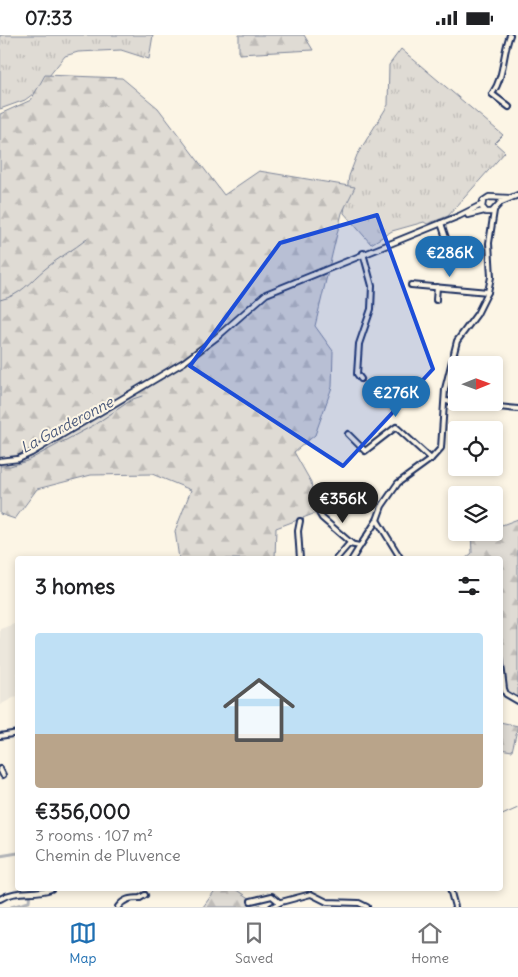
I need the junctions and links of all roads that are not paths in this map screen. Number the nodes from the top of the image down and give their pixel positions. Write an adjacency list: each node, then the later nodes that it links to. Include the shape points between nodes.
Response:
1 (510, 35): 2 (street, via 500,83 492,94)
2 (509, 107)
3 (518, 195): 4 (main road)
4 (509, 198): 5 (main road); 7 (main road)
5 (494, 199): 6 (main road, via 486,198); 7 (main road)
6 (482, 205): 9 (main road); 10 (main road)
7 (497, 205): 8 (main road)
8 (494, 211): 9 (main road); 11 (street)
9 (486, 212): 10 (main road); 11 (street)
10 (459, 216): 12 (main road)
11 (492, 218): 17 (street)
12 (440, 223): 13 (street); 14 (main road)
13 (450, 250)
14 (363, 253): 19 (street, via 372,286 371,309 360,344 357,374); 26 (main road, via 266,294 201,350 140,390 38,449 18,459)
15 (410, 285): 16 (street)
16 (437, 287): 17 (street); 18 (street)
17 (488, 292): 20 (street, via 457,341 445,386)
18 (436, 300)
19 (361, 379)
20 (445, 401): 21 (street); 25 (street, via 441,448)
21 (448, 401)
22 (503, 407): 23 (street)
23 (518, 409)
24 (348, 434): 25 (street, via 365,451 396,427)
25 (432, 459): 28 (street, via 398,483)
26 (0, 461)
27 (320, 507): 30 (street, via 318,511 322,518)
28 (377, 520): 31 (street); 35 (street)
29 (300, 521): 32 (street)
30 (352, 544): 31 (street); 33 (street)
31 (360, 546): 34 (street)
32 (300, 556)
33 (339, 556)
34 (354, 556)
35 (399, 556)
36 (503, 681): 37 (street, via 510,698)
37 (518, 701)
38 (15, 734): 39 (street)
39 (0, 736)
40 (0, 769): 41 (street)
41 (3, 775)
42 (44, 891): 47 (street, via 11,893)
43 (312, 891): 46 (street)
44 (451, 891): 53 (street)
45 (145, 895): 50 (street, via 124,900)
46 (313, 895): 49 (street); 52 (street, via 327,902 359,903)
47 (0, 899)
48 (251, 901): 49 (street, via 272,896)
49 (279, 902): 51 (street)
50 (118, 907)
51 (272, 907)
52 (367, 907)
53 (455, 907)

